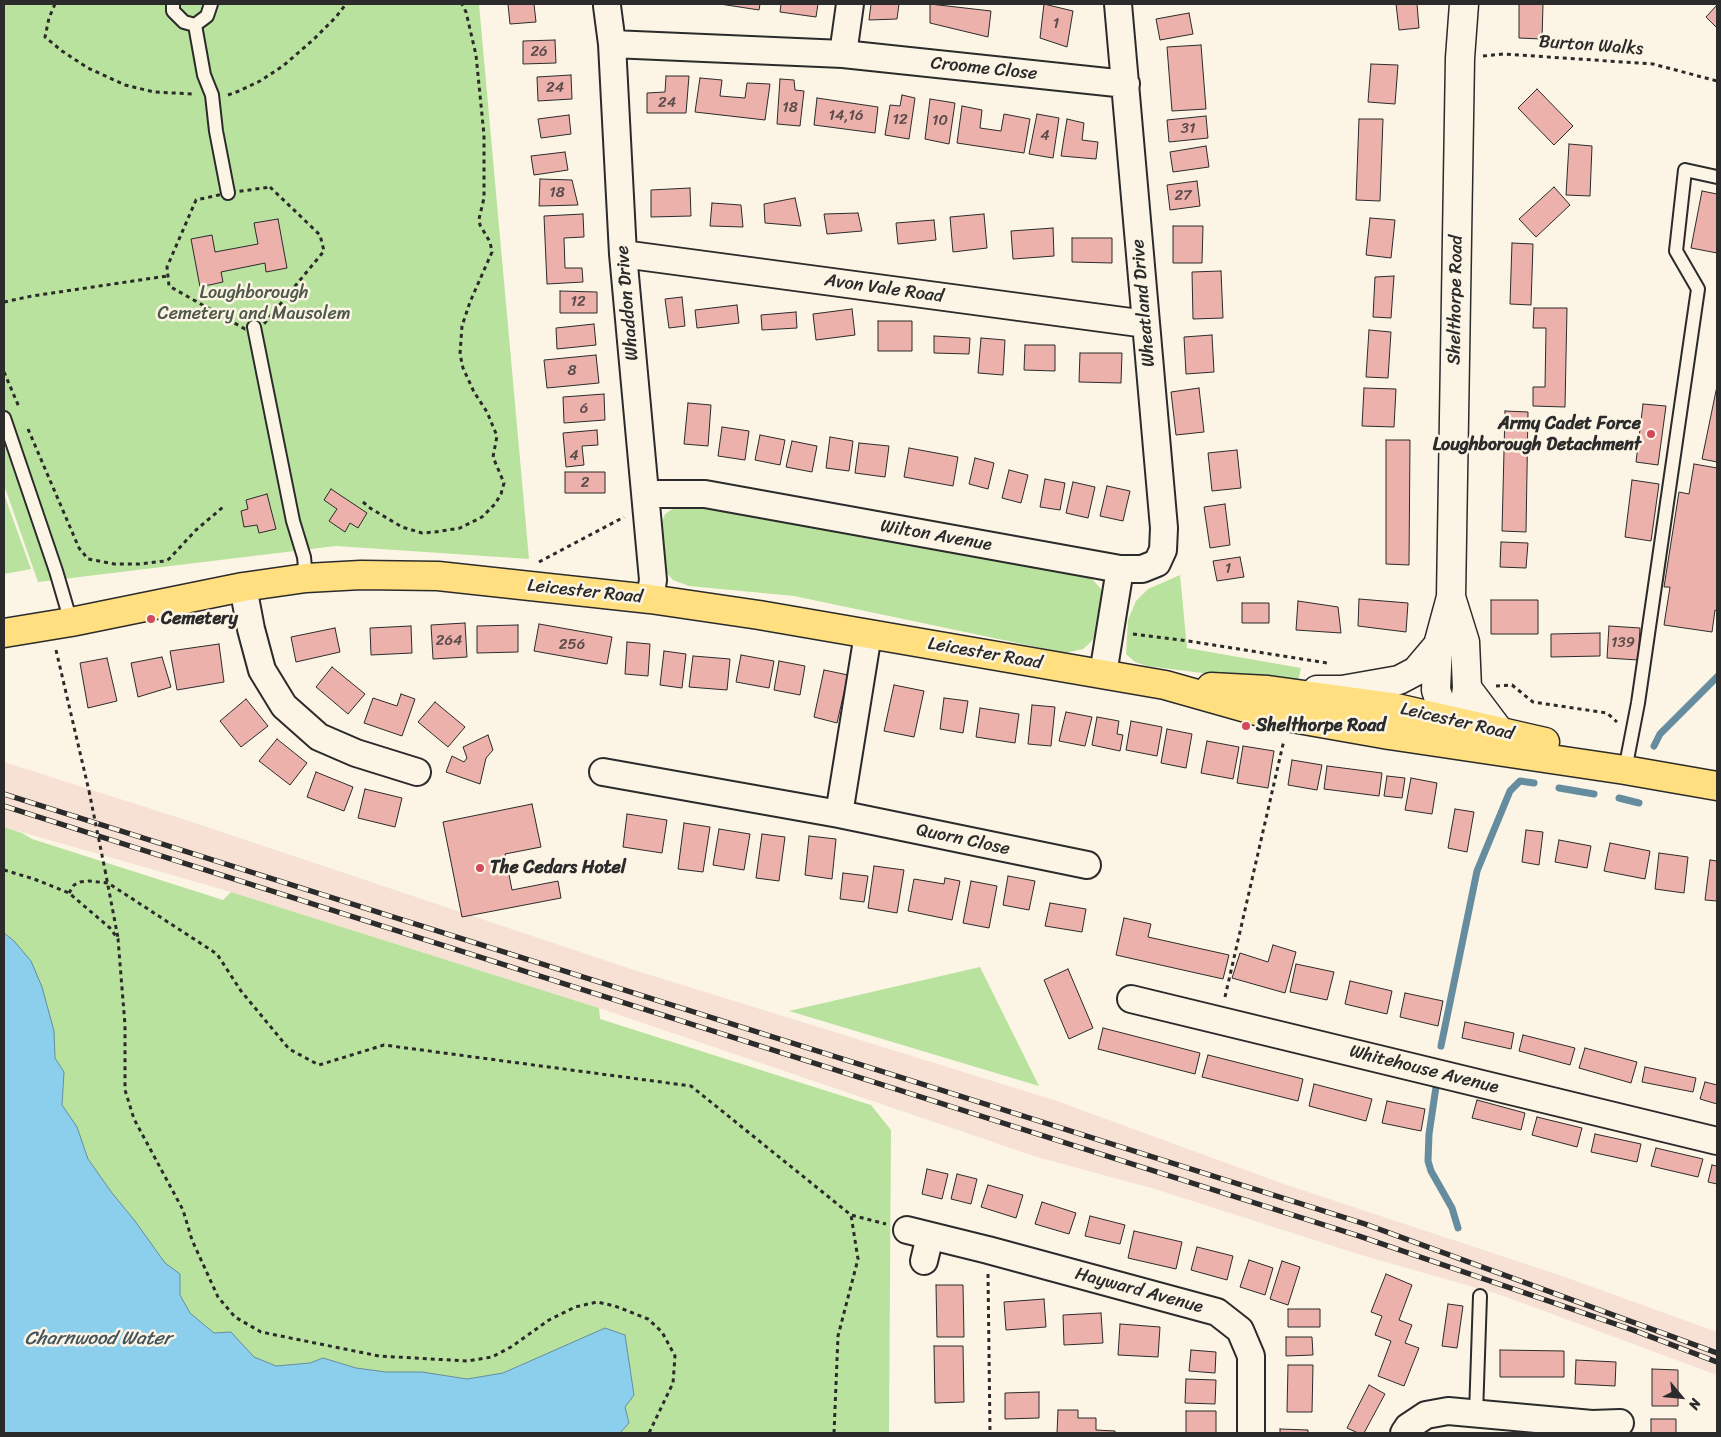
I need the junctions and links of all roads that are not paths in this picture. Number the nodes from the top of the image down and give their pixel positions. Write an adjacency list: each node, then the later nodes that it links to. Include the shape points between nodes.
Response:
1 (173, 4): 7 (lane, via 173,11 184,22)
2 (210, 4): 7 (lane, via 206,16)
3 (850, 4): 9 (street)
4 (1118, 4): 10 (street, Wheatland Drive)
5 (1464, 4): 21 (street, Shelthorpe Road, via 1460,58)
6 (607, 6): 8 (street, Whaddon Drive)
7 (195, 25): 12 (lane)
8 (612, 44): 9 (street, Croome Close); 13 (street, Whaddon Drive)
9 (843, 54): 10 (street, Croome Close)
10 (1126, 84): 14 (street, Wheatland Drive)
11 (1717, 177): 34 (lane, via 1685,170 1676,251 1698,289 1640,693)
12 (228, 193)
13 (623, 254): 14 (street, Avon Vale Road); 17 (street, Whaddon Drive)
14 (1146, 324): 18 (street, Wheatland Drive, via 1164,528 1163,550 1157,563 1142,569)
15 (254, 328): 19 (lane)
16 (4, 418): 23 (lane, via 56,571)
17 (646, 495): 18 (street, Wilton Avenue, via 705,494); 22 (street, Whaddon Drive, via 653,580)
18 (1120, 569): 27 (street)
19 (306, 578): 20 (highway, Leicester Road); 22 (highway, Leicester Road, via 438,576)
20 (243, 587): 23 (highway, Leicester Road); 35 (street, via 262,670 284,706 319,737 356,754)
21 (1451, 597): 26 (street, Shelthorpe Road); 29 (street, Shelthorpe Road, via 1465,642)
22 (650, 599): 25 (highway, Leicester Road)
23 (60, 623): 24 (highway, Leicester Road)
24 (4, 633)
25 (868, 634): 27 (highway, Leicester Road); 38 (street)
26 (1438, 645): 30 (street, Shelthorpe Road, via 1416,671 1399,680 1342,690); 31 (street, Shelthorpe Road, via 1436,690 1442,708)
27 (1103, 674): 28 (highway, Leicester Road)
28 (1165, 685): 30 (highway, Leicester Road); 32 (highway, Leicester Road, via 1264,713)
29 (1467, 688): 31 (street, Shelthorpe Road, via 1464,709); 33 (street)
30 (1268, 690): 31 (highway, Leicester Road, via 1392,707)
31 (1456, 722): 32 (street, via 1445,734); 33 (street, Shelthorpe Road, via 1476,739)
32 (1426, 740): 33 (highway, Leicester Road)
33 (1498, 742): 34 (highway, Leicester Road)
34 (1625, 770): 37 (highway, Leicester Road)
35 (417, 772)
36 (603, 772): 38 (street, Quorn Close)
37 (1717, 786)
38 (839, 814): 39 (street, Quorn Close)
39 (1087, 865)
40 (1131, 999): 41 (street, Whitehouse Avenue)
41 (1717, 1141)
42 (920, 1242): 46 (street, Hayward Avenue, via 988,1250 1217,1312 1240,1330 1251,1356)
43 (1480, 1296): 44 (lane)
44 (1476, 1414): 45 (street, via 1592,1424); 47 (street, via 1448,1411 1426,1415)
45 (1620, 1423)
46 (1251, 1433)
47 (1404, 1433)

